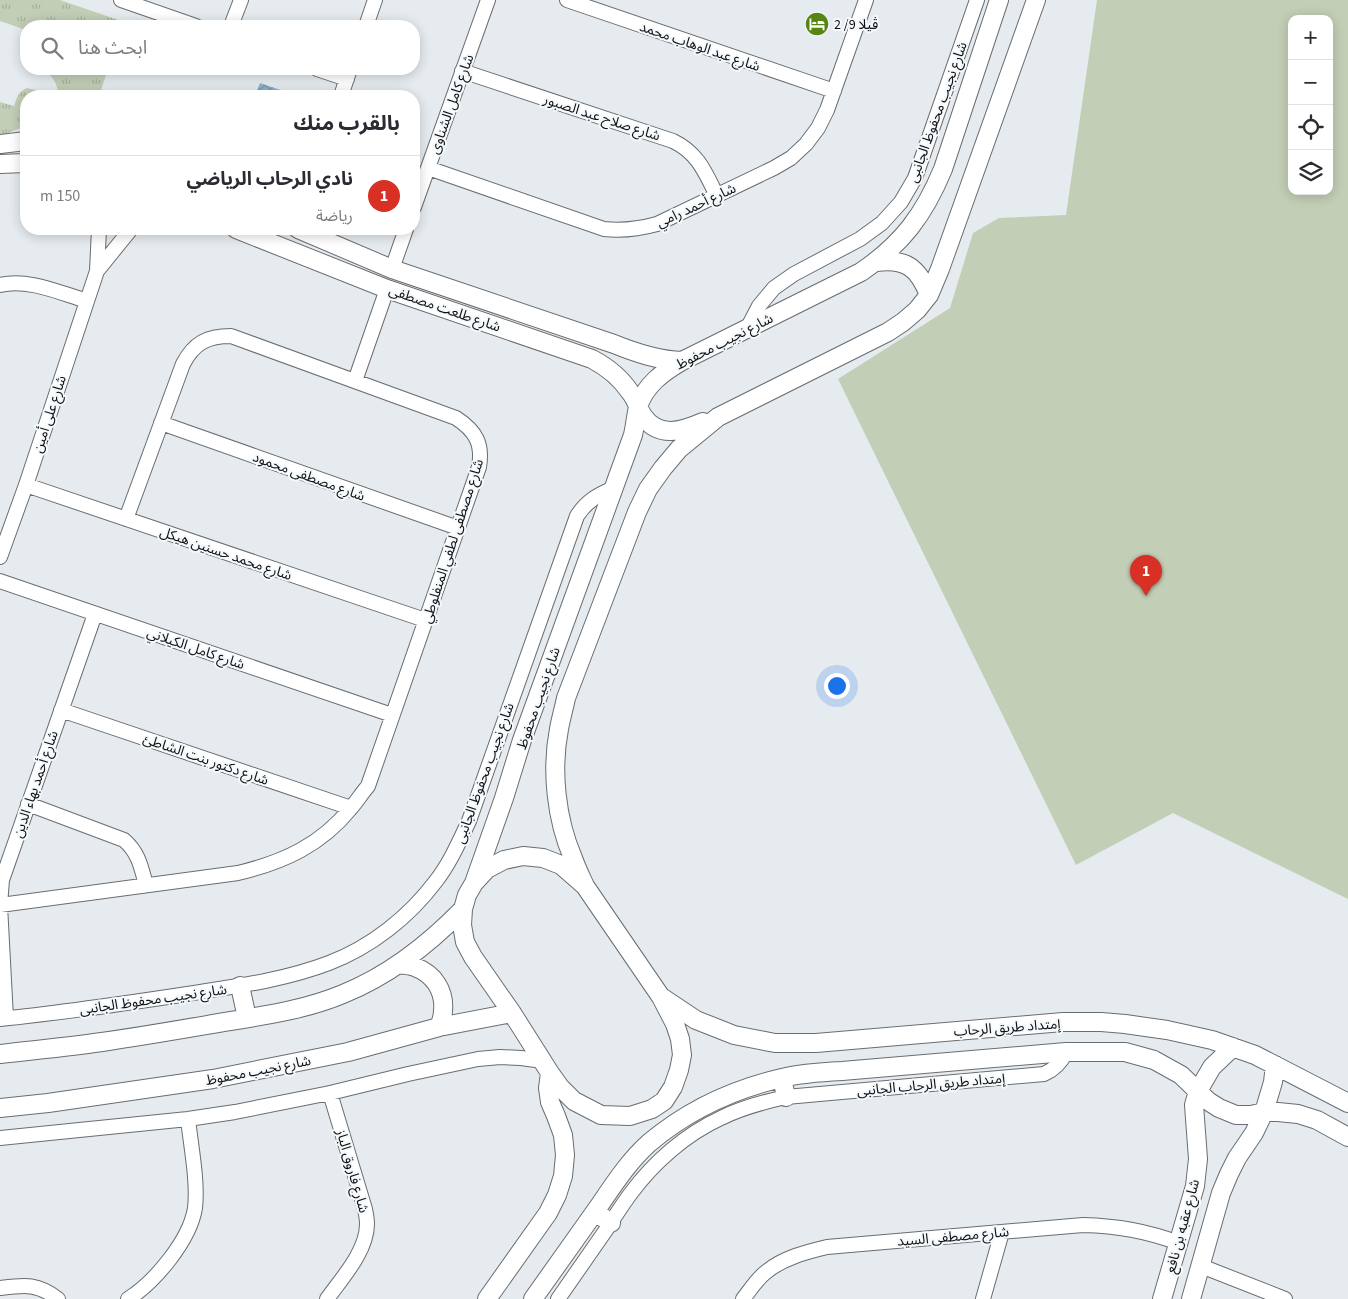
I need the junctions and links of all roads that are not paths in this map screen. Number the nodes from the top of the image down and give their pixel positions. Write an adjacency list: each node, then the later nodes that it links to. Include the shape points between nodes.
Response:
1 (121, 0): 10 (street)
2 (241, 0): 11 (street)
3 (375, 0): 12 (street)
4 (488, 0): 13 (street, شارع كامل الشناوى)
5 (567, 0): 16 (street, شارع عبد الوهاب محمد)
6 (866, 0): 16 (street, شارع أحمد رامي)
7 (977, 0): 36 (street, شارع نجيب محفوظ الجانبى, via 915,178 900,202 882,223 860,239 774,288 759,306)
8 (999, 0): 29 (street, شارع نجيب محفوظ, via 934,191 909,230)
9 (1036, 0): 34 (street, شارع نجيب محفوظ)
10 (179, 20)
11 (233, 20)
12 (368, 20)
13 (462, 71): 21 (street, شارع كامل الشناوى); 23 (street, شارع صلاح عبد الصبور, via 673,141 700,162)
14 (349, 75): 15 (street)
15 (343, 90)
16 (834, 91): 23 (street, شارع أحمد رامي, via 818,128 791,158)
17 (20, 142): 18 (street)
18 (0, 144)
19 (20, 163): 20 (street)
20 (0, 164)
21 (428, 168): 22 (street, شارع كامل الشناوى); 23 (street, شارع أحمد رامي, via 604,229 631,229 657,224)
22 (420, 190)
23 (717, 196)
24 (99, 235): 31 (street, شارع على أمين)
25 (126, 235): 31 (street, شارع على أمين)
26 (251, 235): 33 (street, شارع طلعت مصطفى)
27 (312, 235): 30 (street, شارع طلعت مصطفى)
28 (404, 235): 30 (street)
29 (876, 262): 34 (street, via 890,260 915,270); 36 (street, شارع نجيب محفوظ, via 845,281)
30 (392, 269): 37 (street, شارع طلعت مصطفى, via 641,354)
31 (97, 271): 35 (street, شارع على أمين)
32 (0, 285): 35 (street, via 26,283)
33 (387, 288): 38 (street); 39 (street, شارع طلعت مصطفى, via 592,359 623,383)
34 (928, 295): 40 (street, شارع نجيب محفوظ, via 917,310 888,332)
35 (87, 301): 42 (street, شارع على أمين)
36 (748, 328): 37 (street, شارع نجيب محفوظ)
37 (682, 361): 39 (street, شارع نجيب محفوظ, via 655,380)
38 (355, 381): 41 (street, شارع مصطفى لطفي المنفلوطي, via 231,336 219,336 207,339 188,354); 45 (street, شارع مصطفى لطفي المنفلوطي, via 456,418 474,433 481,455 479,467)
39 (638, 406): 40 (street, شارع طلعت مصطفى, via 649,423 667,431 677,432); 43 (street, شارع نجيب محفوظ, via 632,435)
40 (718, 417): 56 (street, شارع نجيب محفوظ, via 679,449 648,489 566,698 556,762 557,794 572,857)
41 (161, 423): 44 (street, شارع مصطفى لطفي المنفلوطي); 45 (street, شارع مصطفى محمود)
42 (26, 484): 44 (street, شارع محمد حسنين هيكل); 46 (street, شارع على أمين)
43 (612, 489): 54 (street, شارع نجيب محفوظ); 60 (street, شارع نجيب محفوظ الجانبى, via 592,499 576,516 469,821 456,850 436,880 396,923 353,952 307,971)
44 (126, 518): 49 (street, شارع محمد حسنين هيكل)
45 (458, 528): 49 (street, شارع مصطفى لطفي المنفلوطي)
46 (0, 557)
47 (0, 581): 48 (street, شارع كامل الكيلاني)
48 (95, 614): 50 (street, شارع أحمد بهاء الدين); 51 (street, شارع كامل الكيلاني)
49 (426, 620): 51 (street, شارع مصطفى لطفي المنفلوطي)
50 (61, 710): 52 (street, شارع أحمد بهاء الدين); 53 (street, شارع دكتور بنت الشاطئ)
51 (392, 715): 53 (street, شارع مصطفى لطفي المنفلوطي, via 368,786)
52 (28, 804): 55 (street, via 124,840 135,851); 57 (street, شارع أحمد بهاء الدين, via 2,880)
53 (352, 808): 55 (street, شارع مصطفى لطفي المنفلوطي, via 312,843 264,867)
54 (474, 883): 56 (street, via 487,869 504,860 523,856 543,858 561,865); 58 (street, شارع نجيب محفوظ)
55 (146, 885): 57 (street, شارع مصطفى لطفي المنفلوطي)
56 (586, 886): 61 (street)
57 (0, 906): 63 (street, شارع أحمد بهاء الدين)
58 (463, 909): 59 (street, via 422,948); 62 (street, via 465,942)
59 (399, 964): 64 (street, via 372,980 316,1004); 65 (street, via 420,969 437,984 444,1012)
60 (240, 986): 63 (street, شارع نجيب محفوظ الجانبى, via 97,1008); 64 (street)
61 (661, 997): 66 (street, إمتداد طريق الرحاب, via 696,1020 734,1035 775,1043 816,1043 1035,1024 1101,1022 1190,1034); 75 (street, via 675,1024 682,1055 673,1087)
62 (512, 1013): 65 (street, شارع نجيب محفوظ); 70 (street)
63 (3, 1018)
64 (247, 1018): 68 (street, via 101,1042)
65 (439, 1027): 77 (street, شارع نجيب محفوظ, via 348,1052 213,1079)
66 (1233, 1047): 69 (street, إمتداد طريق الرحاب); 72 (street, شارع عقبه بن نافع, via 1212,1067)
67 (1066, 1052): 71 (street); 72 (street, via 1125,1052 1154,1060 1181,1075); 74 (street, إمتداد طريق الرحاب الجانبى, via 1058,1066 1044,1074)
68 (0, 1054)
69 (1275, 1065): 76 (street, إمتداد طريق الرحاب); 78 (street, شارع عقبه بن نافع)
70 (546, 1067): 73 (street, via 514,1058 478,1059); 75 (street, via 574,1101 601,1115 630,1116); 94 (street, via 550,1102 563,1135 563,1176 548,1213)
71 (782, 1078): 74 (street); 80 (street, via 735,1092)
72 (1198, 1091): 78 (street, via 1219,1108 1236,1115 1251,1116); 83 (street, شارع عقبه بن نافع, via 1194,1105 1198,1159)
73 (330, 1093): 79 (street); 93 (street, شارع فاروق الباز, via 367,1224 360,1252)
74 (786, 1097): 86 (street, إمتداد طريق الرحاب الجانبى, via 720,1118 680,1143 646,1175)
75 (664, 1101): 80 (street)
76 (1348, 1102)
77 (0, 1108)
78 (1264, 1112): 81 (street, via 1298,1114 1318,1120); 84 (street, شارع عقبه بن نافع, via 1228,1174)
79 (188, 1119): 82 (street); 92 (street, via 196,1189 188,1229 157,1274)
80 (678, 1123): 85 (street, via 638,1154)
81 (1348, 1137)
82 (0, 1138)
83 (1195, 1186): 84 (street); 88 (street, شارع عقبه بن نافع)
84 (1221, 1193): 89 (street, شارع عقبه بن نافع)
85 (595, 1212): 86 (street); 95 (street)
86 (611, 1223): 96 (street, إمتداد طريق الرحاب الجانبى)
87 (1002, 1232): 88 (street, شارع مصطفى السيد, via 1107,1226 1156,1234); 97 (street, شارع مصطفى السيد, via 826,1247 805,1252 766,1272); 98 (street)
88 (1179, 1242): 99 (street, شارع عقبه بن نافع)
89 (1201, 1266): 100 (street, شارع عقبه بن نافع); 101 (street)
90 (0, 1288): 91 (street, via 25,1285 44,1290)
91 (58, 1299)
92 (128, 1299)
93 (327, 1299)
94 (487, 1299)
95 (533, 1299)
96 (558, 1299)
97 (743, 1299)
98 (983, 1299)
99 (1162, 1299)
100 (1191, 1299)
101 (1285, 1299)

